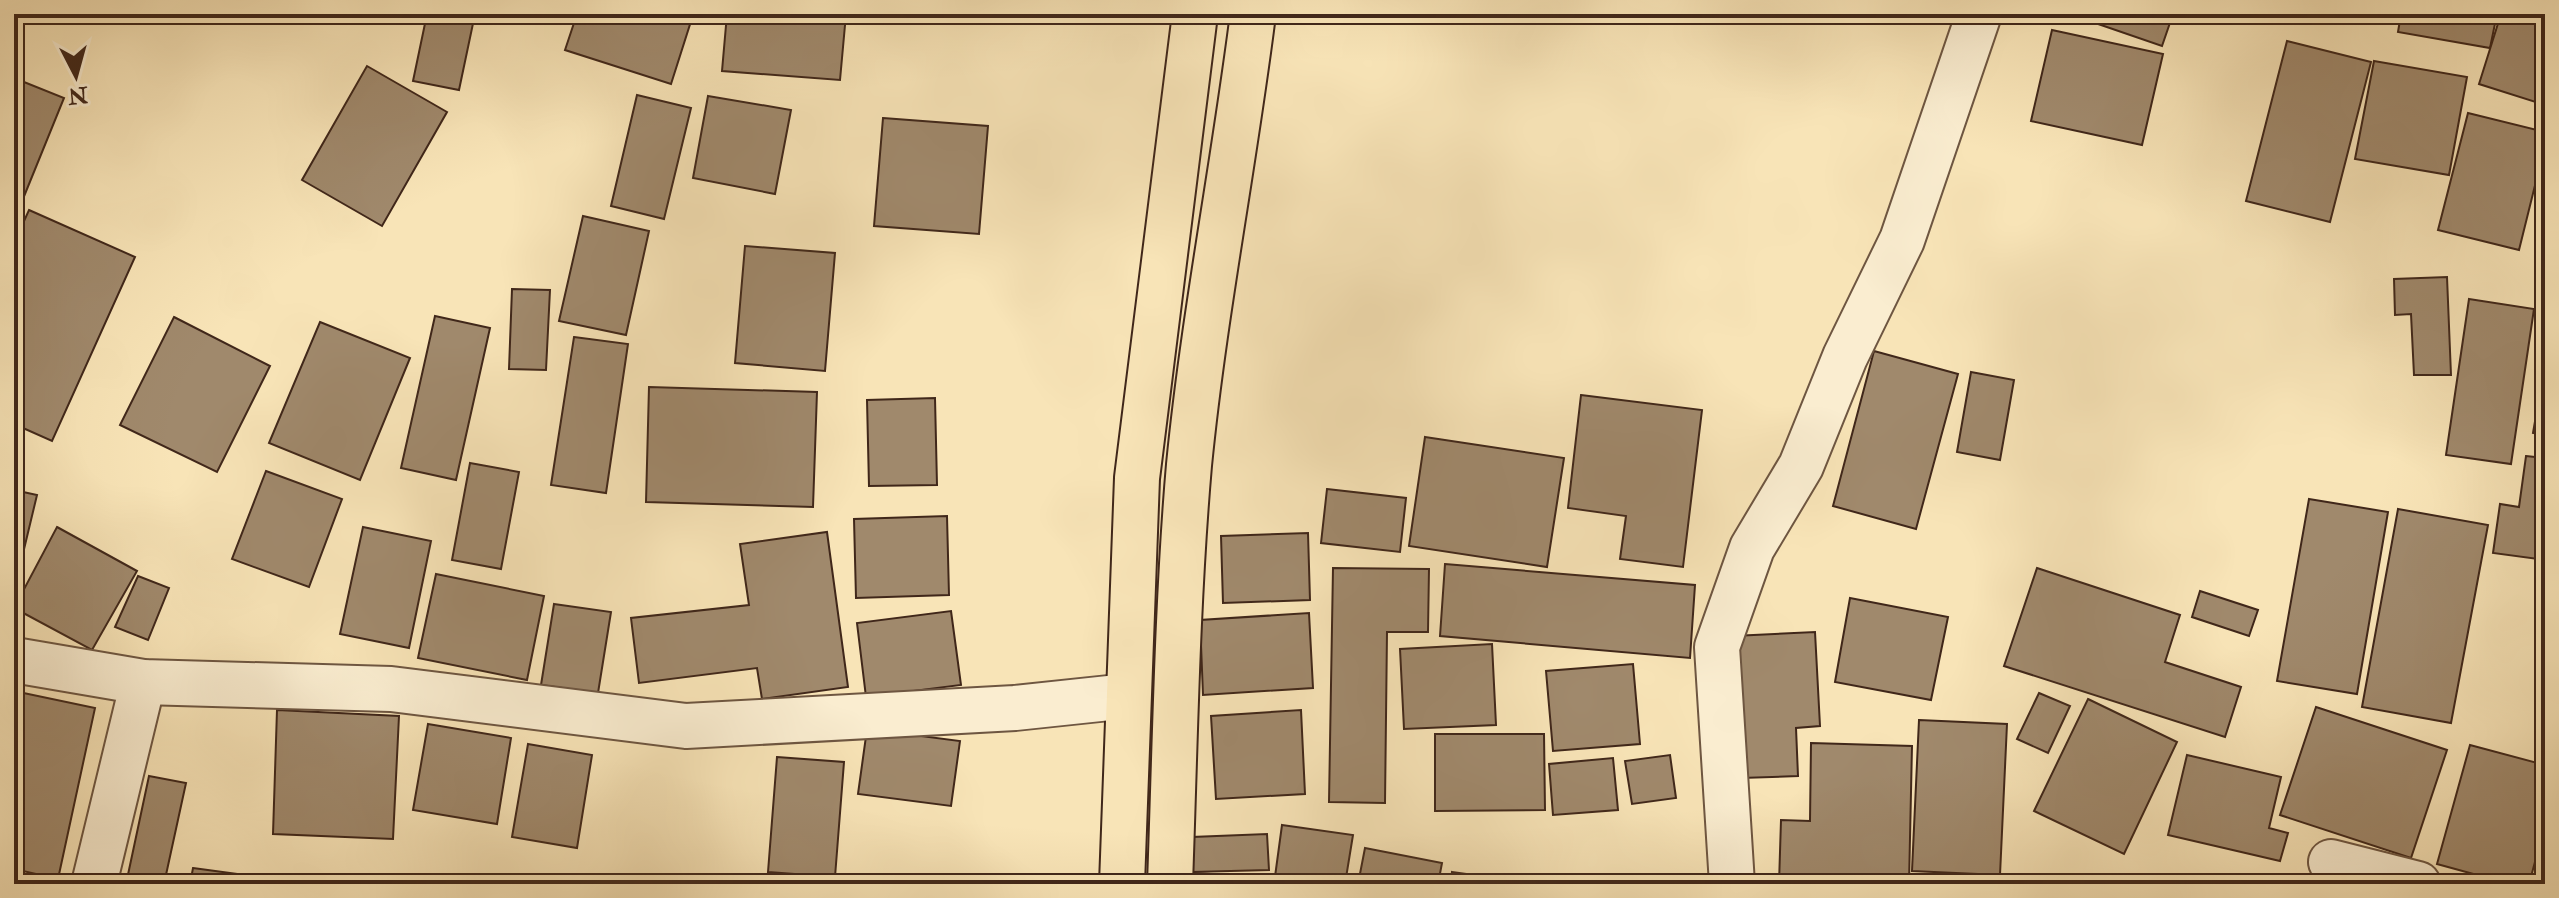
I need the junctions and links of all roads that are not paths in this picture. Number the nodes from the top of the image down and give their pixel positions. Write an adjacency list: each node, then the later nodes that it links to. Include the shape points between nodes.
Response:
1 (1195, 14): 6 (main road, via 1137,478)
2 (1253, 14): 10 (main road, via 1189,465)
3 (1979, 14): 11 (street, via 1902,240 1845,357 1801,466 1752,548 1717,647)
4 (14, 660): 5 (street)
5 (143, 682): 6 (street, via 391,689 686,726 1015,708); 8 (street)
6 (1128, 696): 9 (main road)
7 (2331, 862): 12 (street)
8 (94, 884)
9 (1122, 884)
10 (1170, 884)
11 (1732, 884)
12 (2418, 884)

